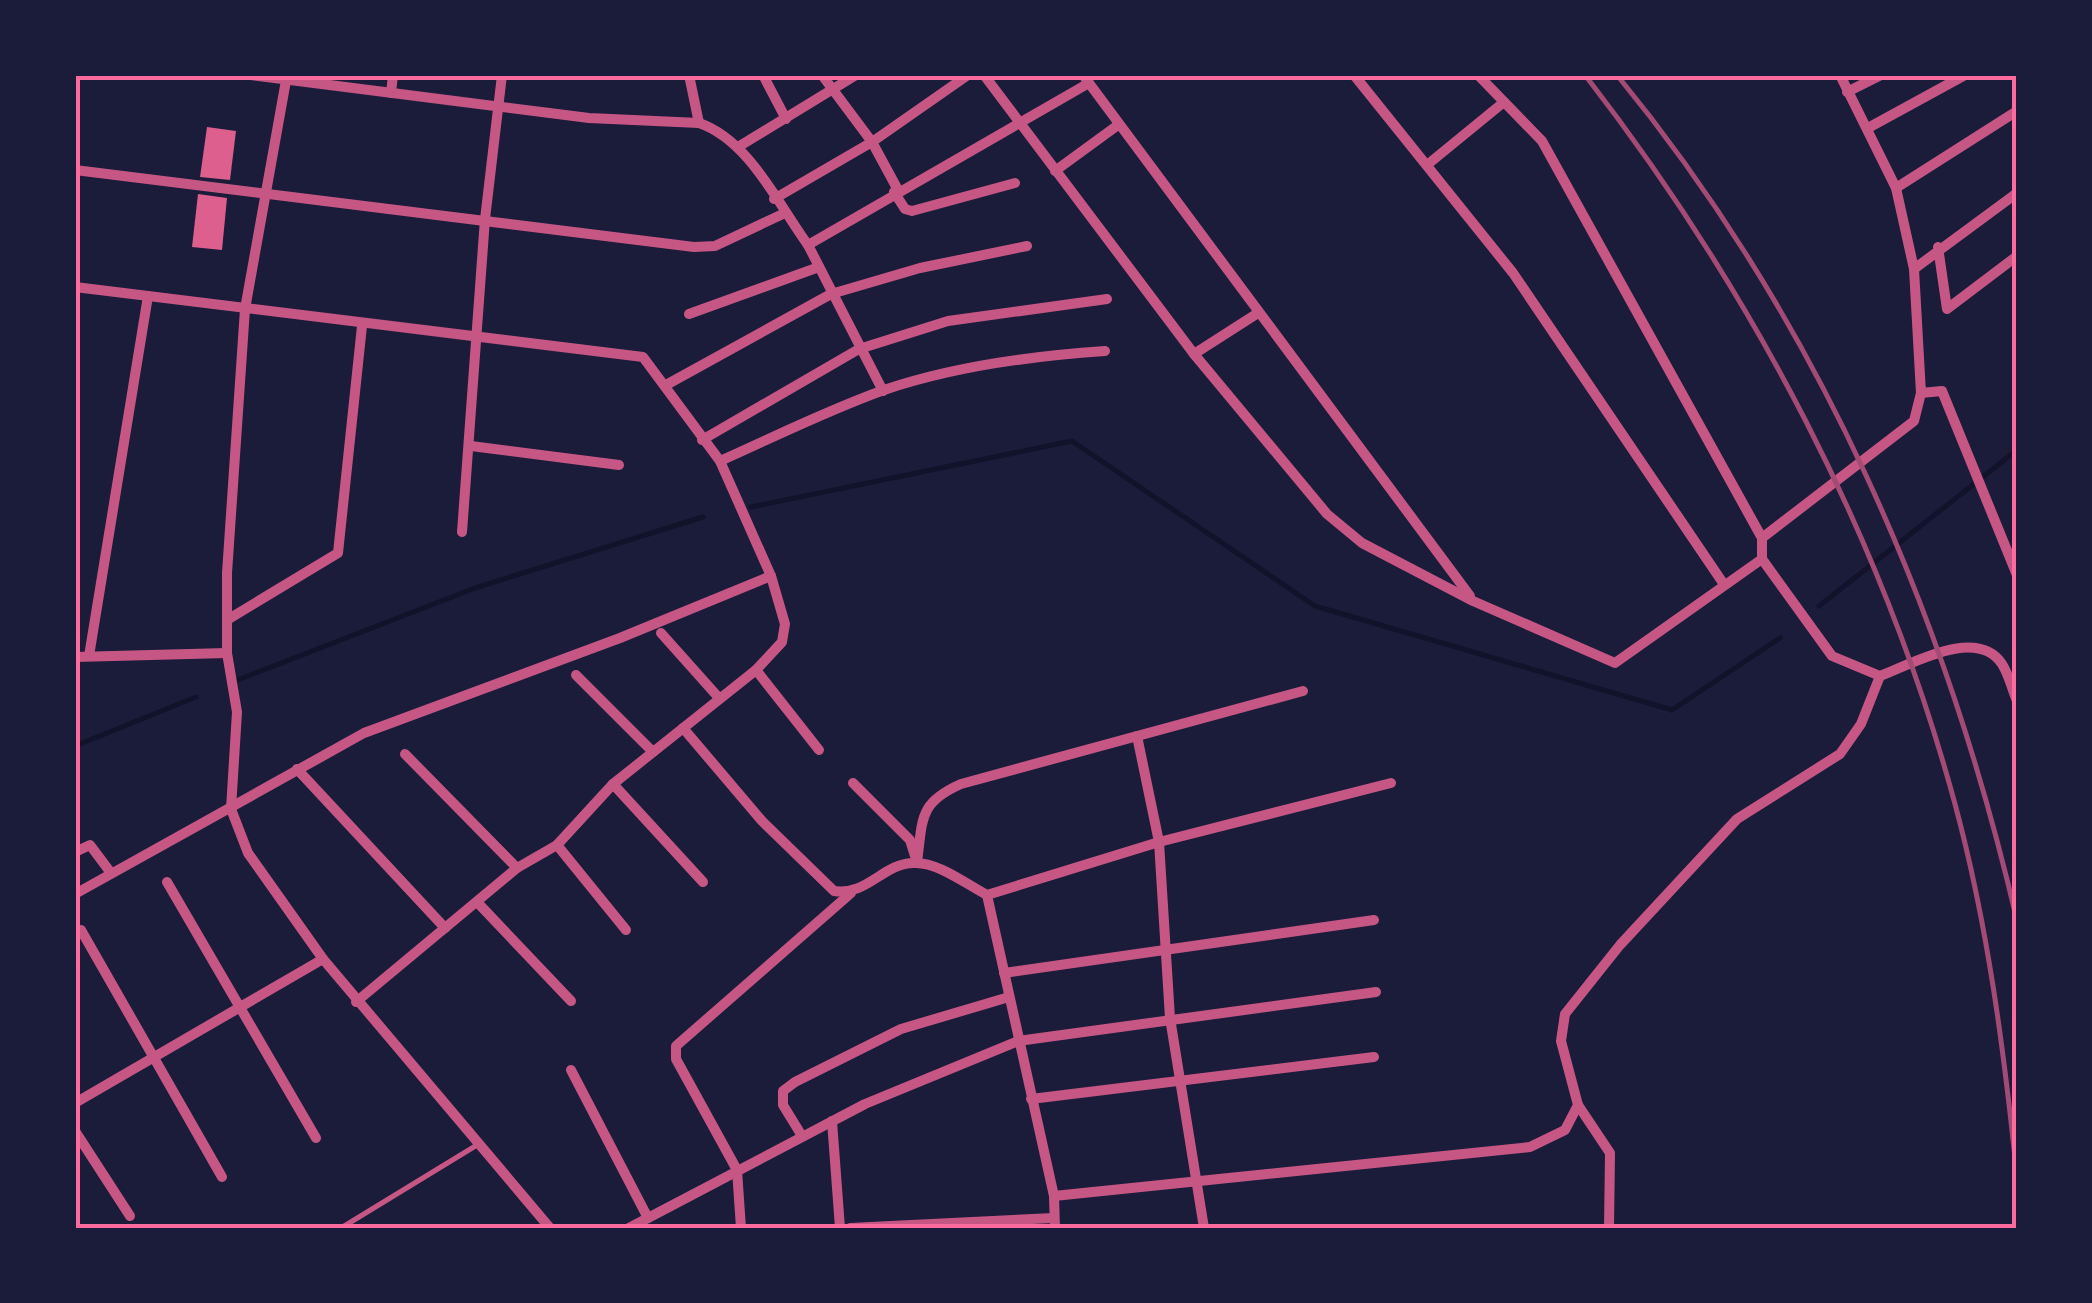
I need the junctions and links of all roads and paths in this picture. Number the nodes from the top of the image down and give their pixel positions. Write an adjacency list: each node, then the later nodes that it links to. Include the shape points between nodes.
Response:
1 (251, 75): 15 (street)
2 (393, 75): 19 (street)
3 (502, 75): 21 (street)
4 (689, 75): 25 (street)
5 (763, 75): 23 (street)
6 (822, 75): 17 (street)
7 (856, 75): 17 (street)
8 (968, 75): 28 (street)
9 (984, 75): 24 (street)
10 (1354, 75): 30 (street)
11 (1478, 75): 20 (street)
12 (1840, 75): 18 (street)
13 (1881, 75): 18 (street)
14 (1965, 75): 27 (street)
15 (287, 77): 19 (street); 36 (street)
16 (1086, 79): 24 (street); 26 (street)
17 (832, 92): 23 (street); 28 (street)
18 (1847, 92): 27 (street)
19 (391, 93): 21 (street)
20 (1504, 102): 30 (street); 67 (street, via 1542,142)
21 (497, 106): 25 (street); 40 (street)
22 (2017, 111): 34 (street)
23 (786, 119): 29 (street)
24 (1021, 122): 32 (street); 35 (street)
25 (699, 123): 29 (street)
26 (1118, 125): 32 (street); 52 (street)
27 (1868, 128): 34 (street)
28 (872, 142): 35 (street); 38 (street)
29 (738, 147): 38 (street)
30 (1427, 166): 71 (street, via 1512,273)
31 (75, 170): 36 (street)
32 (1055, 171): 58 (street)
33 (1015, 183): 35 (street, via 912,211)
34 (1896, 188): 46 (street)
35 (896, 191): 41 (street)
36 (266, 192): 40 (street); 51 (street)
37 (2017, 193): 43 (street)
38 (774, 199): 39 (street)
39 (785, 213): 40 (street, via 704,246); 41 (street)
40 (485, 218): 55 (street)
41 (808, 245): 45 (street)
42 (1027, 246): 48 (street)
43 (1938, 248): 44 (street, via 1947,310); 46 (street)
44 (2017, 256)
45 (818, 267): 48 (street); 53 (street)
46 (1914, 269): 61 (street)
47 (75, 287): 49 (street)
48 (831, 294): 56 (street); 59 (street)
49 (148, 296): 51 (street); 76 (street)
50 (1106, 299): 56 (street, via 948,321)
51 (246, 308): 54 (street); 73 (street)
52 (1258, 313): 58 (street); 72 (street)
53 (688, 314)
54 (362, 326): 55 (street); 73 (street, via 338,553)
55 (477, 339): 59 (street, via 644,357); 63 (street)
56 (859, 349): 60 (street); 62 (street)
57 (1105, 351): 60 (street, via 1038,355)
58 (1194, 354): 72 (street, via 1326,514 1362,543)
59 (666, 385): 62 (street)
60 (882, 391): 64 (street)
61 (1922, 393): 67 (street, via 1914,421); 69 (street, via 1942,391)
62 (702, 440): 64 (street)
63 (471, 446): 65 (street); 66 (street)
64 (720, 461): 70 (street)
65 (619, 464)
66 (462, 532)
67 (1762, 538): 68 (street)
68 (1762, 559): 71 (street); 80 (street, via 1832,656)
69 (2017, 575)
70 (772, 576): 78 (street, via 785,624 782,642); 89 (street, via 364,733)
71 (1723, 582): 72 (street, via 1615,663)
72 (1473, 601)
73 (227, 620): 75 (street)
74 (661, 633): 82 (street)
75 (227, 653): 76 (street); 93 (street, via 238,712)
76 (89, 656): 77 (street)
77 (75, 657)
78 (756, 670): 82 (street); 86 (street)
79 (576, 675): 87 (street)
80 (1880, 676): 83 (street, via 1964,646 1984,649 2001,662); 126 (street, via 1840,754 1737,819 1564,1014 1561,1040)
81 (1303, 691): 85 (street)
82 (719, 698): 84 (street)
83 (2017, 700)
84 (684, 728): 87 (street); 103 (street, via 812,873 834,891)
85 (1137, 736): 94 (street); 97 (street, via 934,796 924,813)
86 (818, 750)
87 (653, 752): 92 (street)
88 (405, 754): 98 (street)
89 (297, 769): 93 (street); 107 (street)
90 (853, 783): 97 (street, via 910,840)
91 (1392, 783): 94 (street)
92 (613, 784): 95 (street); 101 (street)
93 (232, 808): 99 (street); 111 (street, via 248,854)
94 (1159, 842): 104 (street); 110 (street)
95 (557, 845): 98 (street); 109 (street)
96 (75, 852): 99 (street, via 90,845)
97 (917, 862): 103 (street, via 897,866); 104 (street)
98 (517, 868): 105 (street)
99 (111, 873): 102 (street)
100 (168, 882): 117 (street)
101 (702, 882)
102 (75, 894)
103 (851, 894): 132 (street, via 676,1046 676,1059)
104 (987, 895): 112 (street)
105 (476, 902): 107 (street); 115 (street)
106 (1374, 920): 110 (street)
107 (445, 928): 116 (street)
108 (81, 930): 121 (street)
109 (626, 930)
110 (1169, 952): 112 (street); 118 (street)
111 (323, 959): 116 (street); 117 (street)
112 (1004, 973): 114 (street)
113 (1376, 992): 118 (street)
114 (1009, 997): 119 (street); 129 (street, via 900,1030 795,1082 783,1091 783,1105)
115 (571, 1001)
116 (356, 1002): 131 (street)
117 (243, 1008): 121 (street); 130 (street)
118 (1170, 1018): 119 (street); 123 (street)
119 (1018, 1042): 124 (street); 127 (street)
120 (1374, 1057): 123 (street)
121 (155, 1058): 125 (street); 133 (street)
122 (571, 1070): 137 (street)
123 (1179, 1083): 124 (street); 134 (street)
124 (1032, 1100): 135 (street)
125 (75, 1104)
126 (1578, 1105): 134 (street, via 1564,1130 1530,1147); 147 (street, via 1610,1152)
127 (832, 1121): 129 (street); 144 (street)
128 (75, 1131): 136 (street)
129 (802, 1136): 132 (street)
130 (316, 1138)
131 (480, 1144): 140 (lane); 141 (street)
132 (737, 1170): 137 (street); 143 (street)
133 (222, 1177)
134 (1195, 1184): 135 (street); 146 (street)
135 (1054, 1196): 138 (street)
136 (130, 1216)
137 (648, 1218): 142 (street)
138 (1054, 1223): 139 (street)
139 (958, 1225): 145 (street)
140 (342, 1228)
141 (550, 1228)
142 (629, 1228)
143 (741, 1228)
144 (840, 1228)
145 (850, 1228)
146 (1204, 1228)
147 (1609, 1228)

